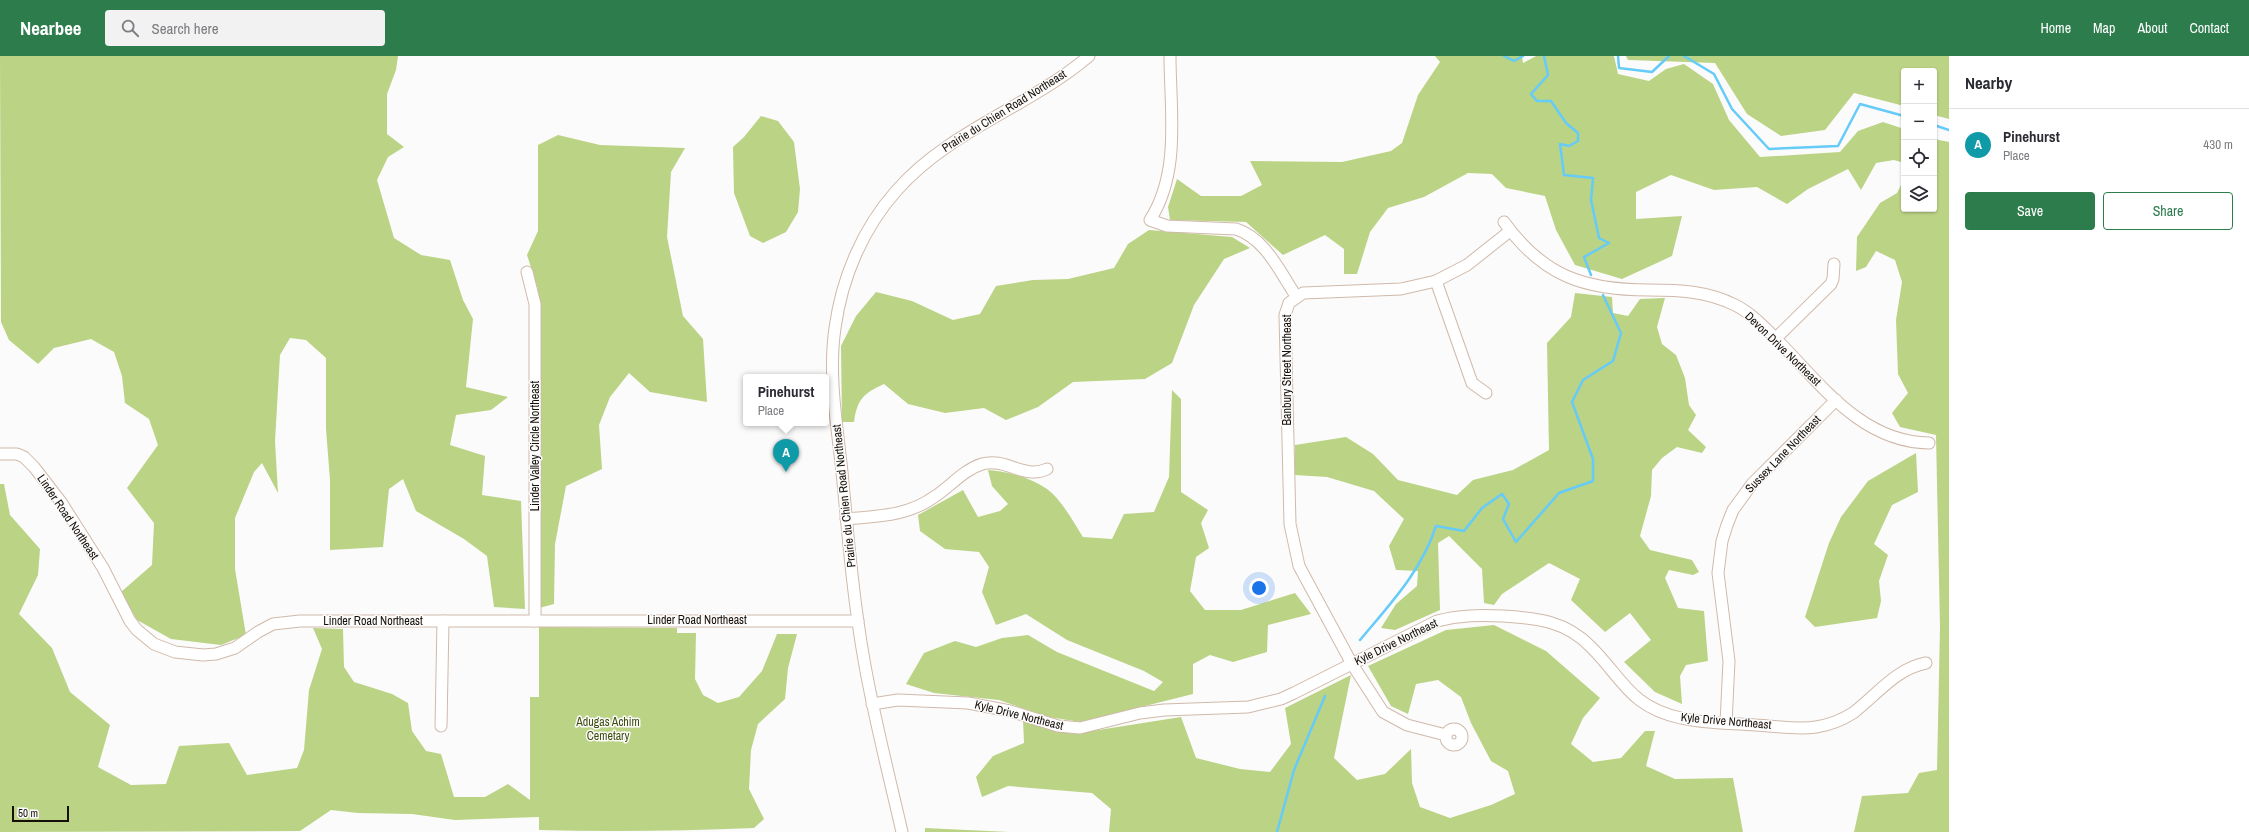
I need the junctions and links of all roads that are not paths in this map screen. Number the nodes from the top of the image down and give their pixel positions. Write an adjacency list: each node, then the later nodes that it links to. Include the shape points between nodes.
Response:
1 (1088, 56): 15 (street, Prairie du Chien Road Northeast, via 1057,80 958,138 926,161 890,198 864,238 843,288 834,330 832,357)
2 (1170, 56): 8 (street, via 1169,170 1162,200 1150,220 1167,226 1244,231 1259,242)
3 (1504, 222): 4 (street, Devon Drive Northeast)
4 (1510, 231): 7 (street, via 1467,265); 9 (street, Devon Drive Northeast, via 1537,258 1569,278 1613,289 1681,290 1710,295 1745,311)
5 (1834, 264): 9 (street, via 1831,284)
6 (527, 272): 17 (street, Linder Valley Circle Northeast, via 535,304)
7 (1436, 281): 8 (street, via 1401,289 1310,291); 10 (street, via 1472,383)
8 (1296, 296): 20 (street, Banbury Street Northeast, via 1289,303 1285,316 1291,538 1305,579)
9 (1776, 338): 11 (street, Devon Drive Northeast)
10 (1486, 394)
11 (1836, 400): 12 (street, Devon Drive Northeast, via 1860,421 1886,435); 22 (street, Sussex Lane Northeast, via 1752,484 1726,525 1718,572 1729,661)
12 (1929, 443)
13 (0, 454): 16 (street, Linder Road Northeast, via 17,454 34,467 103,568 130,621 145,637 164,649 187,654 216,654 235,648 266,627 282,622)
14 (1047, 469): 15 (street, via 1033,473 1002,463 984,464 968,470 937,496 915,508 889,516)
15 (846, 519): 18 (street, Prairie du Chien Road Northeast)
16 (442, 621): 17 (street, Linder Road Northeast); 23 (street)
17 (535, 621): 18 (street, Linder Road Northeast)
18 (858, 621): 21 (street, Prairie du Chien Road Northeast)
19 (1926, 663): 22 (street, Kyle Drive Northeast, via 1900,673 1852,714 1829,725 1805,728)
20 (1352, 664): 21 (street, Kyle Drive Northeast, via 1281,699 1263,705 1234,709 1164,710 1080,728 1058,726 1010,711 968,702 898,700); 22 (street, Kyle Drive Northeast, via 1431,624 1451,617 1534,617 1560,624 1582,638 1621,683 1652,708 1681,718); 24 (street, Banbury Street Northeast, via 1386,714 1407,725)
21 (872, 704): 25 (street, Prairie du Chien Road Northeast)
22 (1726, 723)
23 (441, 726)
24 (1446, 735)
25 (902, 832)

